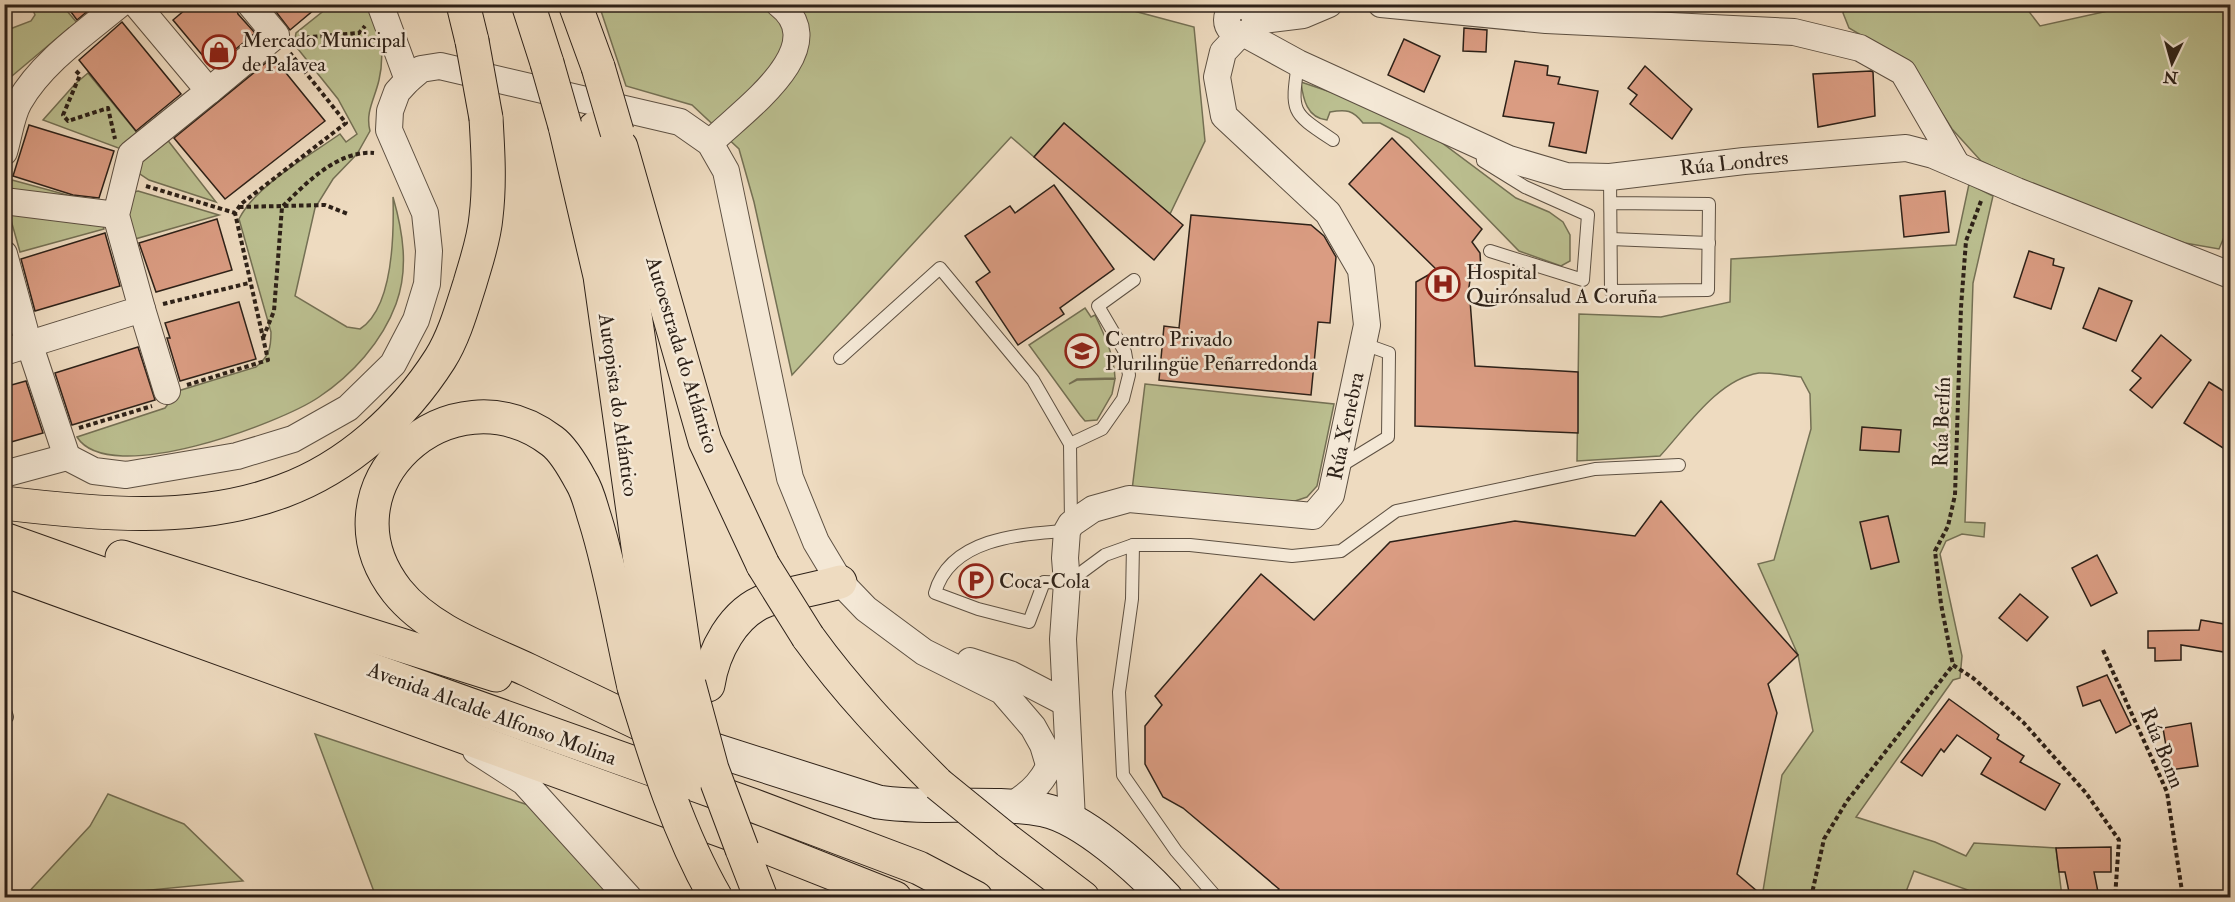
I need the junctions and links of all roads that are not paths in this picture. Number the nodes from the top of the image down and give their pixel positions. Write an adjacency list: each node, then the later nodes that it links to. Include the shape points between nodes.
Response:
1 (120, 4): 21 (street, via 60,54 35,81 18,103)
2 (136, 4): 16 (street)
3 (249, 4): 16 (street, via 276,35)
4 (463, 4): 44 (highway, bridge, via 486,118 486,219 460,313 441,357 383,430 312,477 283,491 231,505 85,513)
5 (528, 4): 14 (highway, Autoestrada do Atlántico)
6 (559, 4): 14 (highway)
7 (575, 4): 14 (highway, Autoestrada do Atlántico)
8 (779, 4): 19 (street, via 795,25 797,39 790,61 777,80)
9 (1329, 4): 12 (street, via 1303,15)
10 (1381, 4): 22 (street, via 1546,20 1794,32 1860,48 1903,72)
11 (381, 8): 15 (street)
12 (1251, 17): 13 (street, Rúa Londres); 35 (street, Rúa Xenebra, via 1223,52 1216,77 1224,116 1328,213 1361,270 1367,325)
13 (1298, 63): 18 (lane, via 1293,101 1303,120); 20 (street, Rúa Londres)
14 (574, 64): 17 (highway, Autoestrada do Atlántico, bridge); 17 (highway, Autoestrada do Atlántico, bridge)
15 (408, 80): 19 (street, via 421,69 440,66 680,122); 40 (street, via 397,92 389,130 425,213 429,251 427,284 416,320 393,364 348,408 293,439 237,456 126,475 94,471)
16 (209, 91): 26 (street, via 130,154)
17 (592, 129): 54 (highway, Autopista do Atlántico, via 600,276 650,632); 69 (highway, Autoestrada do Atlántico, bridge, via 705,441 763,564 808,637 870,716 938,784)
18 (1333, 140)
19 (710, 143): 50 (street, via 726,171 790,478 816,542)
20 (1482, 147): 23 (street, Rúa Londres, via 1566,176); 29 (lane, via 1483,161 1525,187 1588,215 1583,280)
21 (4, 152)
22 (1958, 165): 23 (street, Rúa Londres, via 1906,148); 31 (street, Rúa Londres)
23 (1610, 177): 25 (lane)
24 (4, 201): 26 (street)
25 (1611, 203): 27 (lane); 28 (lane, via 1709,204)
26 (116, 215): 33 (street)
27 (1611, 239): 28 (lane); 28 (lane, via 1611,291 1708,290)
28 (1709, 243)
29 (1490, 251)
30 (4, 254): 34 (street)
31 (2230, 275)
32 (1134, 280): 39 (lane, via 1098,306 1125,352 1129,375 1123,399 1102,429)
33 (142, 309): 34 (street); 38 (street)
34 (30, 344): 36 (street); 40 (street)
35 (1364, 344): 42 (street, Rúa Xenebra); 42 (lane, via 1389,353 1388,437)
36 (4, 352)
37 (840, 358): 39 (lane, via 940,268 1033,380)
38 (166, 391)
39 (1070, 444): 46 (lane)
40 (64, 448): 43 (street)
41 (1679, 465): 48 (lane, via 1595,469 1396,511 1341,551 1292,556 1190,545)
42 (1338, 468): 46 (street, Rúa Xenebra, via 1331,495 1313,516 1129,499 1093,508)
43 (4, 474)
44 (4, 503)
45 (4, 521): 58 (highway, via 486,672)
46 (1069, 527): 51 (street); 51 (lane, via 1015,534 969,550 940,577 935,593 1029,622 1044,582)
47 (4, 539): 68 (highway, Avenida Alcalde Alfonso Molina, via 752,805 919,868)
48 (1133, 545): 51 (lane, via 1105,555); 71 (lane, via 1132,599 1119,692 1123,775 1176,851)
49 (4, 570): 59 (highway, Avenida Alcalde Alfonso Molina)
50 (840, 582): 53 (street, via 866,609 897,631); 54 (highway, via 766,600 752,608 738,619 711,663)
51 (1067, 583): 52 (street)
52 (1064, 639): 53 (street, via 1052,663 1033,677); 55 (street)
53 (1006, 683): 55 (street); 60 (street, via 1043,745)
54 (674, 685): 58 (highway, via 603,543 583,483 553,441 503,419 449,422 424,432 384,472 371,529 382,564 397,590 423,615 467,643); 64 (highway, bridge, via 663,779 697,865); 65 (highway, bridge, via 684,782); 66 (highway, bridge, via 712,769)
55 (1066, 703): 60 (street); 62 (street)
56 (4, 708): 57 (lane)
57 (4, 718)
58 (651, 729): 61 (main road, via 878,802 907,806)
59 (445, 731): 63 (street, via 524,782); 67 (highway, Avenida Alcalde Alfonso Molina)
60 (1050, 768): 61 (street, via 1036,788)
61 (1010, 806): 62 (main road, via 1046,811)
62 (1072, 820): 70 (main road, via 1141,871)
63 (629, 897)
64 (716, 897)
65 (729, 897)
66 (761, 897)
67 (896, 897)
68 (976, 897)
69 (1083, 897)
70 (1166, 897)
71 (1217, 897)

